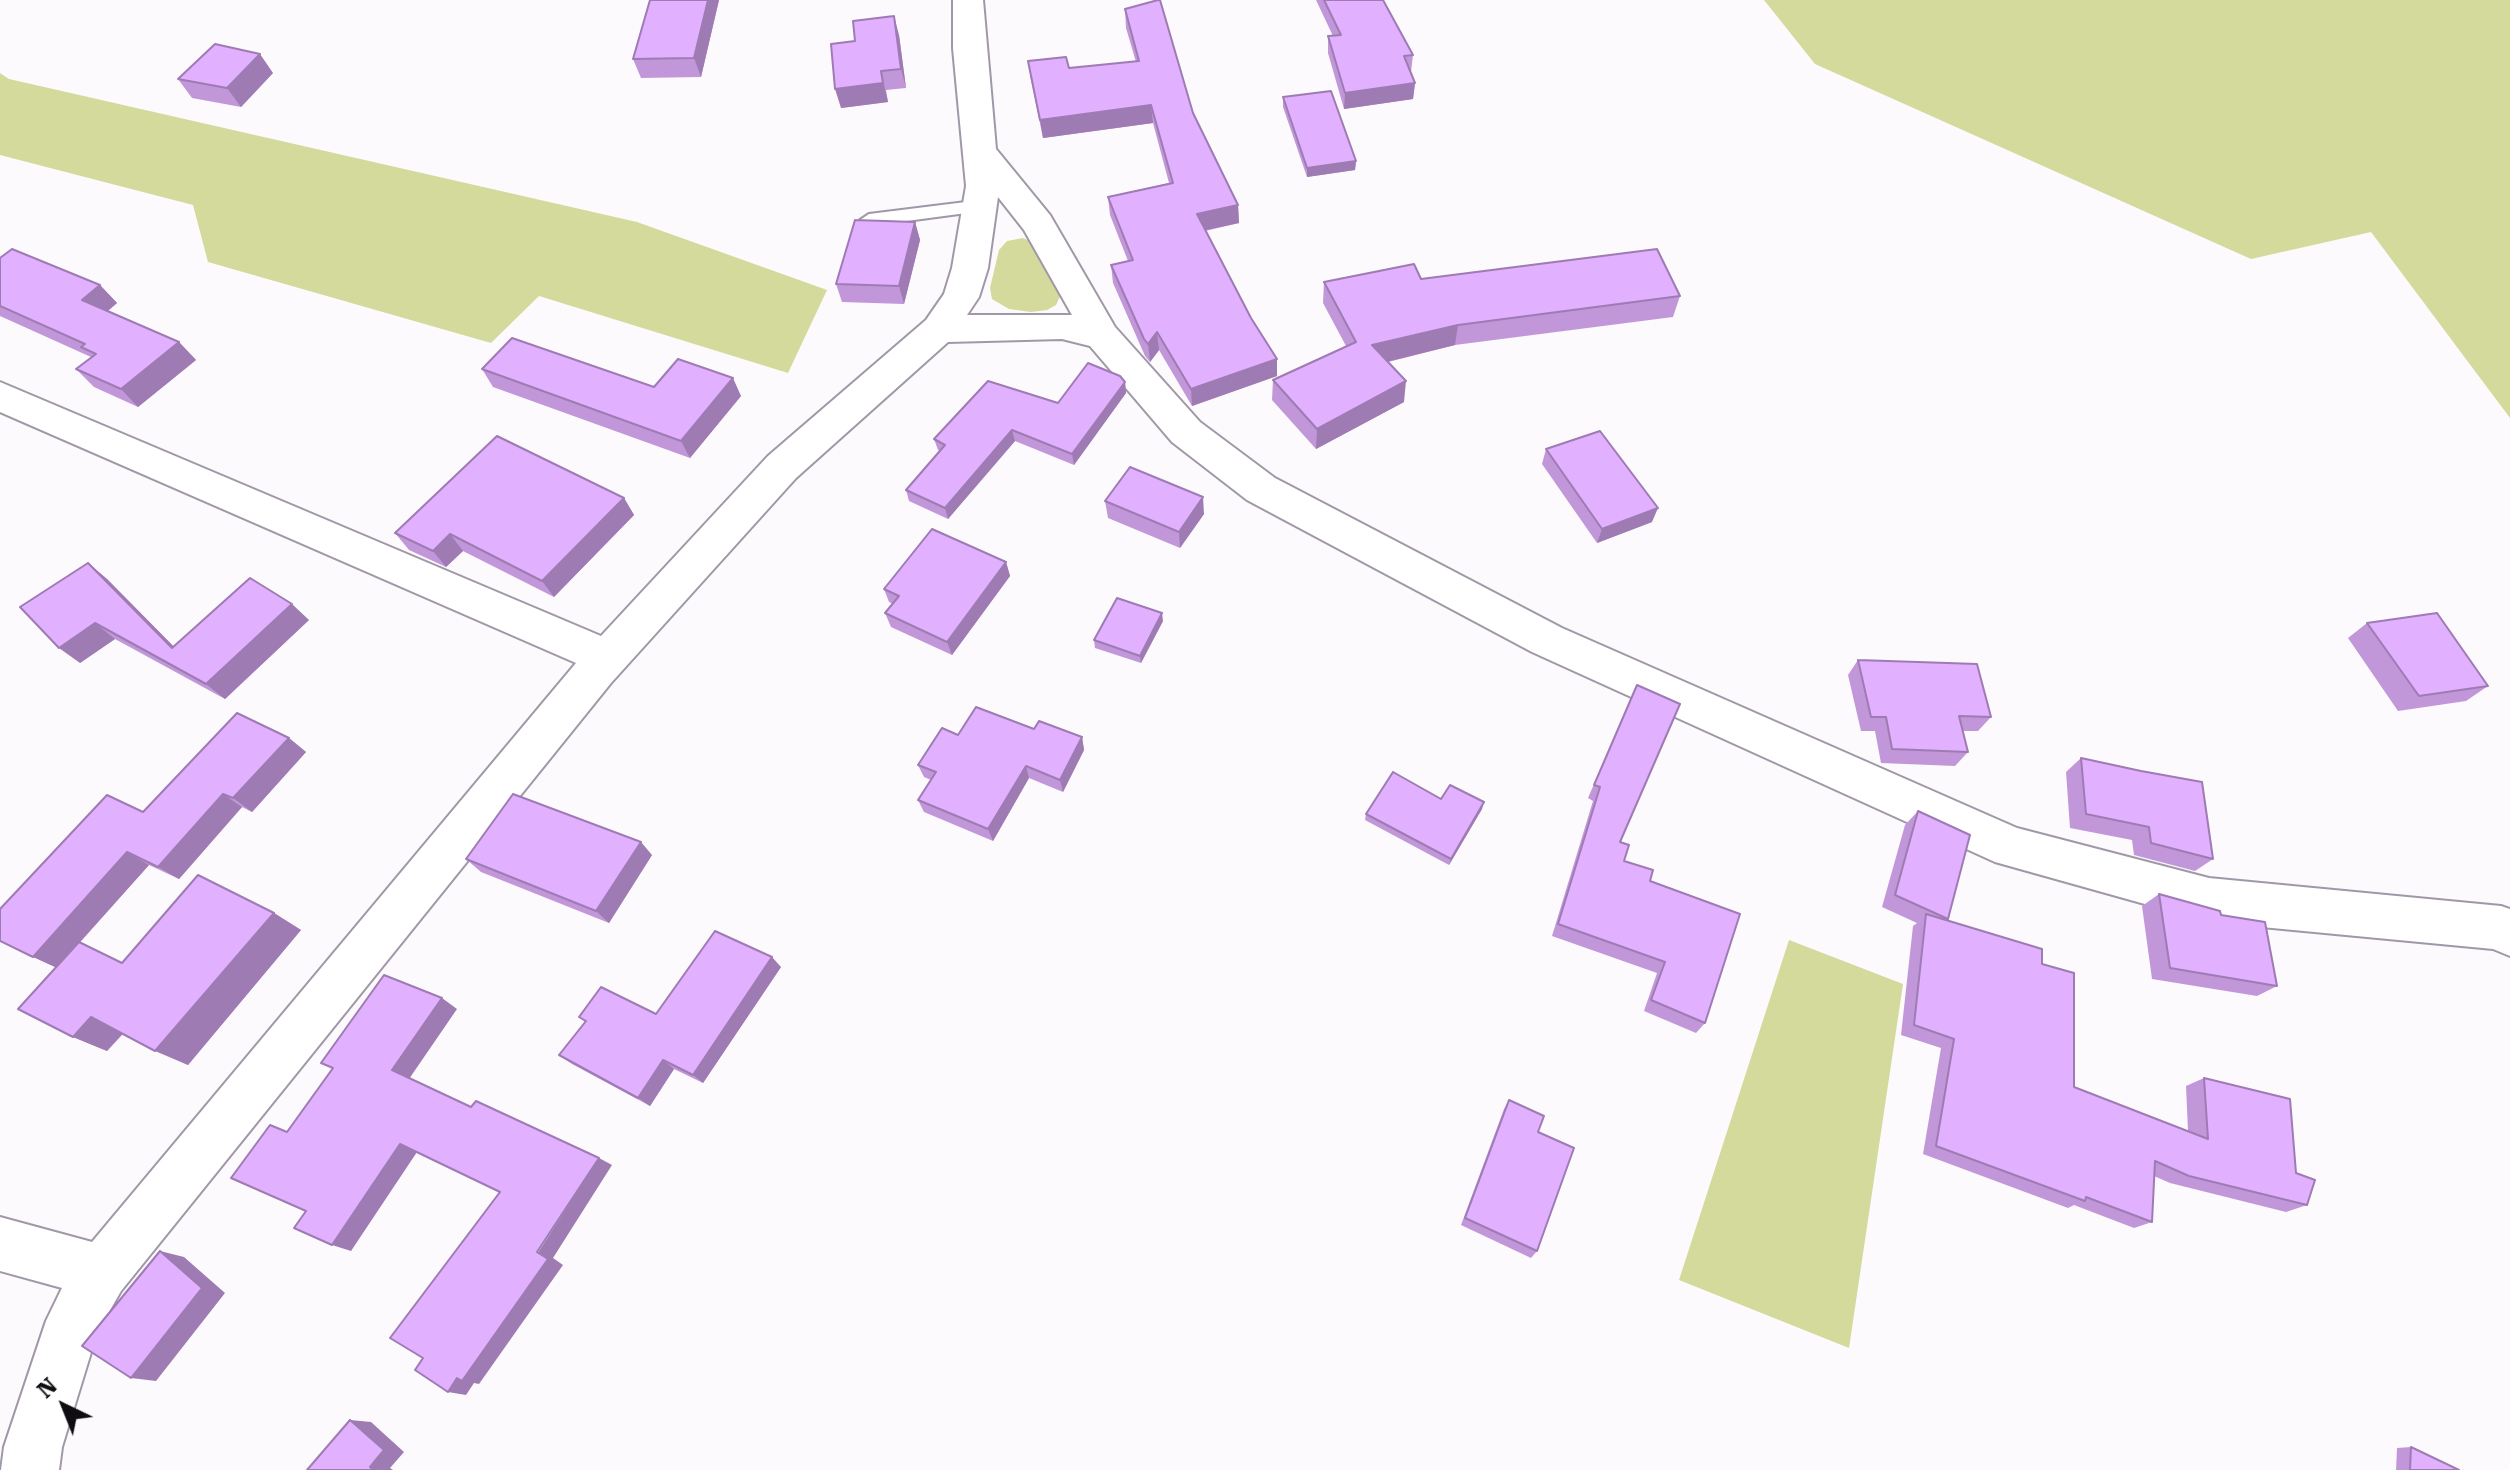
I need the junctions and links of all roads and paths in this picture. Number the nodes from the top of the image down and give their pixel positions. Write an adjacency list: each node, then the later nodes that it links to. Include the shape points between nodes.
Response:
1 (968, 0): 2 (street)
2 (978, 149): 3 (street); 6 (street, via 1038,223)
3 (982, 206): 4 (lane); 5 (street, via 961,297)
4 (869, 220)
5 (939, 329): 6 (street, via 1062,326); 8 (street, via 782,467)
6 (1102, 336): 9 (street, via 1186,432 1261,489 1547,640 2011,847 2209,900)
7 (0, 396): 8 (street)
8 (607, 657): 11 (street)
9 (2507, 928)
10 (0, 1244): 11 (street)
11 (102, 1272): 12 (street, via 73,1321)
12 (30, 1470)

